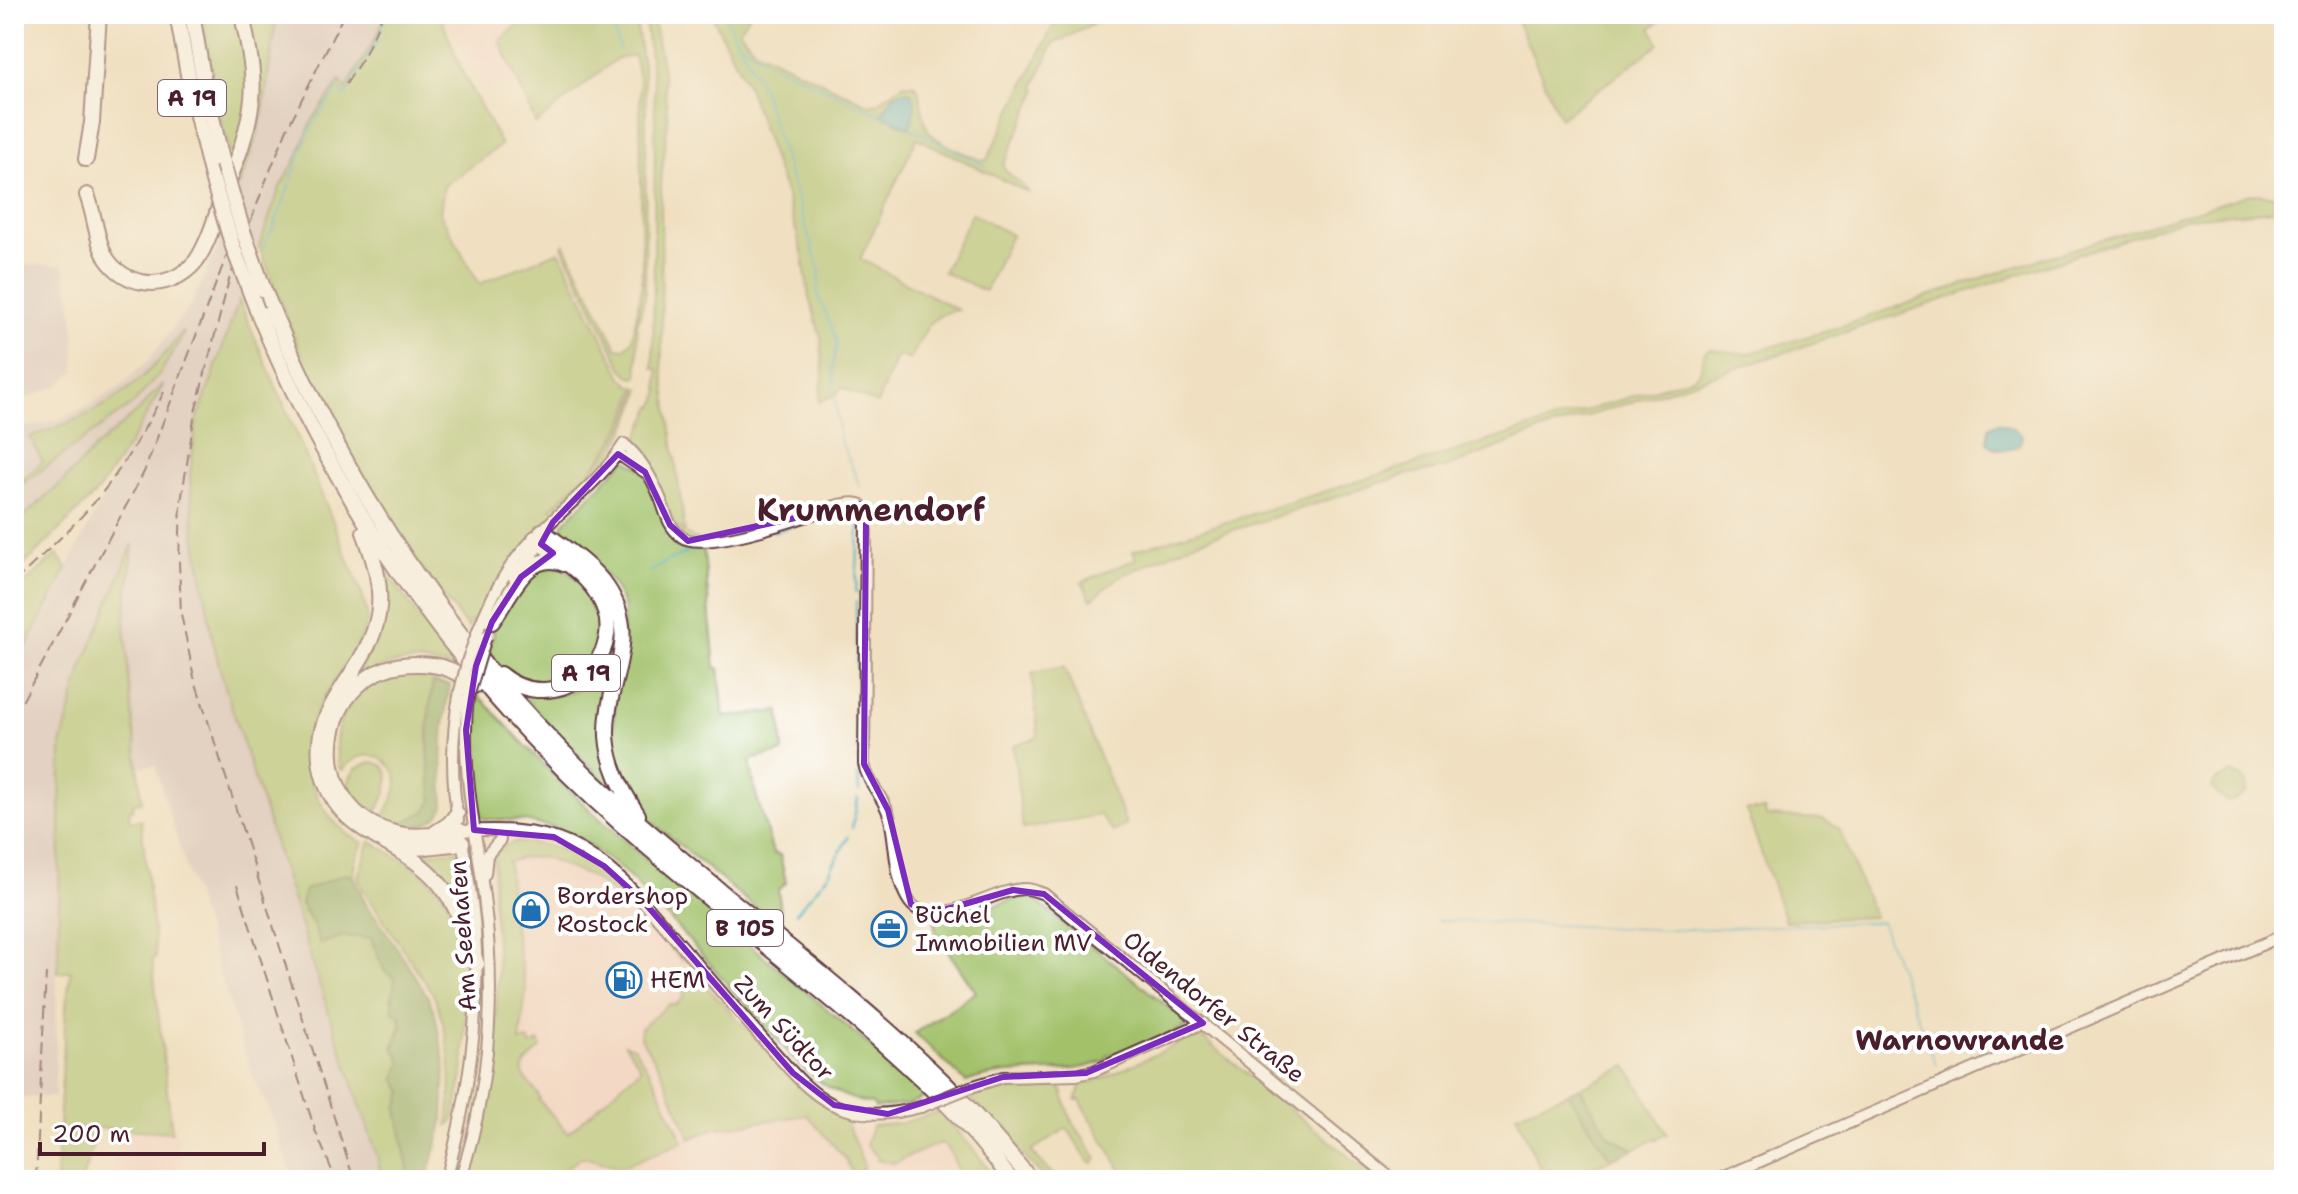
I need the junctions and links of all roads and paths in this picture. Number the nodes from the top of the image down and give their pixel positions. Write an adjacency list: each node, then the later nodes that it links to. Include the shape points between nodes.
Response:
1 (99, 14): 5 (highway)
2 (177, 14): 7 (highway, A 19, bridge, via 191,91 233,247 296,397)
3 (192, 14): 11 (highway, A 19, bridge, via 223,164 251,257 306,386 346,465 415,574)
4 (242, 14): 6 (highway, via 252,77 249,118 197,260 160,283 119,272 102,248)
5 (86, 159)
6 (87, 195)
7 (352, 502): 13 (highway, B 105, via 439,629); 20 (highway, via 376,564 378,615 367,648 329,709 319,757 342,812)
8 (543, 534): 9 (highway, A 19); 10 (street, via 504,578); 16 (highway, via 600,578 621,616 623,647 608,711 609,751 621,788); 25 (street, Oldendorfer Straße, via 621,449 645,472 670,525 688,541 703,543 843,504 860,504 866,517 864,764 888,810 900,878 911,904 930,914 1032,889)
9 (568, 566): 10 (highway, via 546,560 531,567); 11 (highway, A 19, via 589,583 605,610 605,639 595,665 569,685 540,691 514,684)
10 (486, 629): 12 (street, bridge, via 468,659)
11 (475, 653): 14 (highway, A 19)
12 (464, 694): 15 (street, via 455,718); 19 (street)
13 (522, 728): 18 (highway, via 512,725 466,678 433,665 386,669 353,691 337,715 330,740 331,767 340,791 373,824 400,834); 28 (highway, B 105, via 621,824 905,1064)
14 (569, 757): 16 (highway, B 105)
15 (457, 814): 18 (highway); 19 (street)
16 (646, 829): 29 (highway, B 105, via 914,1054)
17 (521, 832): 19 (street, Zum Südtor); 21 (street); 25 (street, Zum Südtor, bridge, via 570,844 620,879 793,1073 834,1105 888,1114 1003,1077 1094,1071)
18 (431, 835): 19 (highway)
19 (468, 836): 20 (highway, via 416,848); 21 (street); 22 (street, Am Seehafen); 24 (street, Am Seehafen)
20 (378, 840): 24 (highway, via 412,858 438,882 456,909)
21 (500, 840): 22 (street, via 487,855)
22 (484, 896): 27 (street, Am Seehafen, via 489,1018 481,1095)
23 (2284, 935): 31 (street)
24 (477, 964): 26 (street, Am Seehafen, via 468,1088)
25 (1203, 1023): 30 (street, Oldendorfer Straße)
26 (446, 1180)
27 (460, 1180)
28 (1011, 1180)
29 (1031, 1180)
30 (1393, 1180)
31 (1717, 1180)

